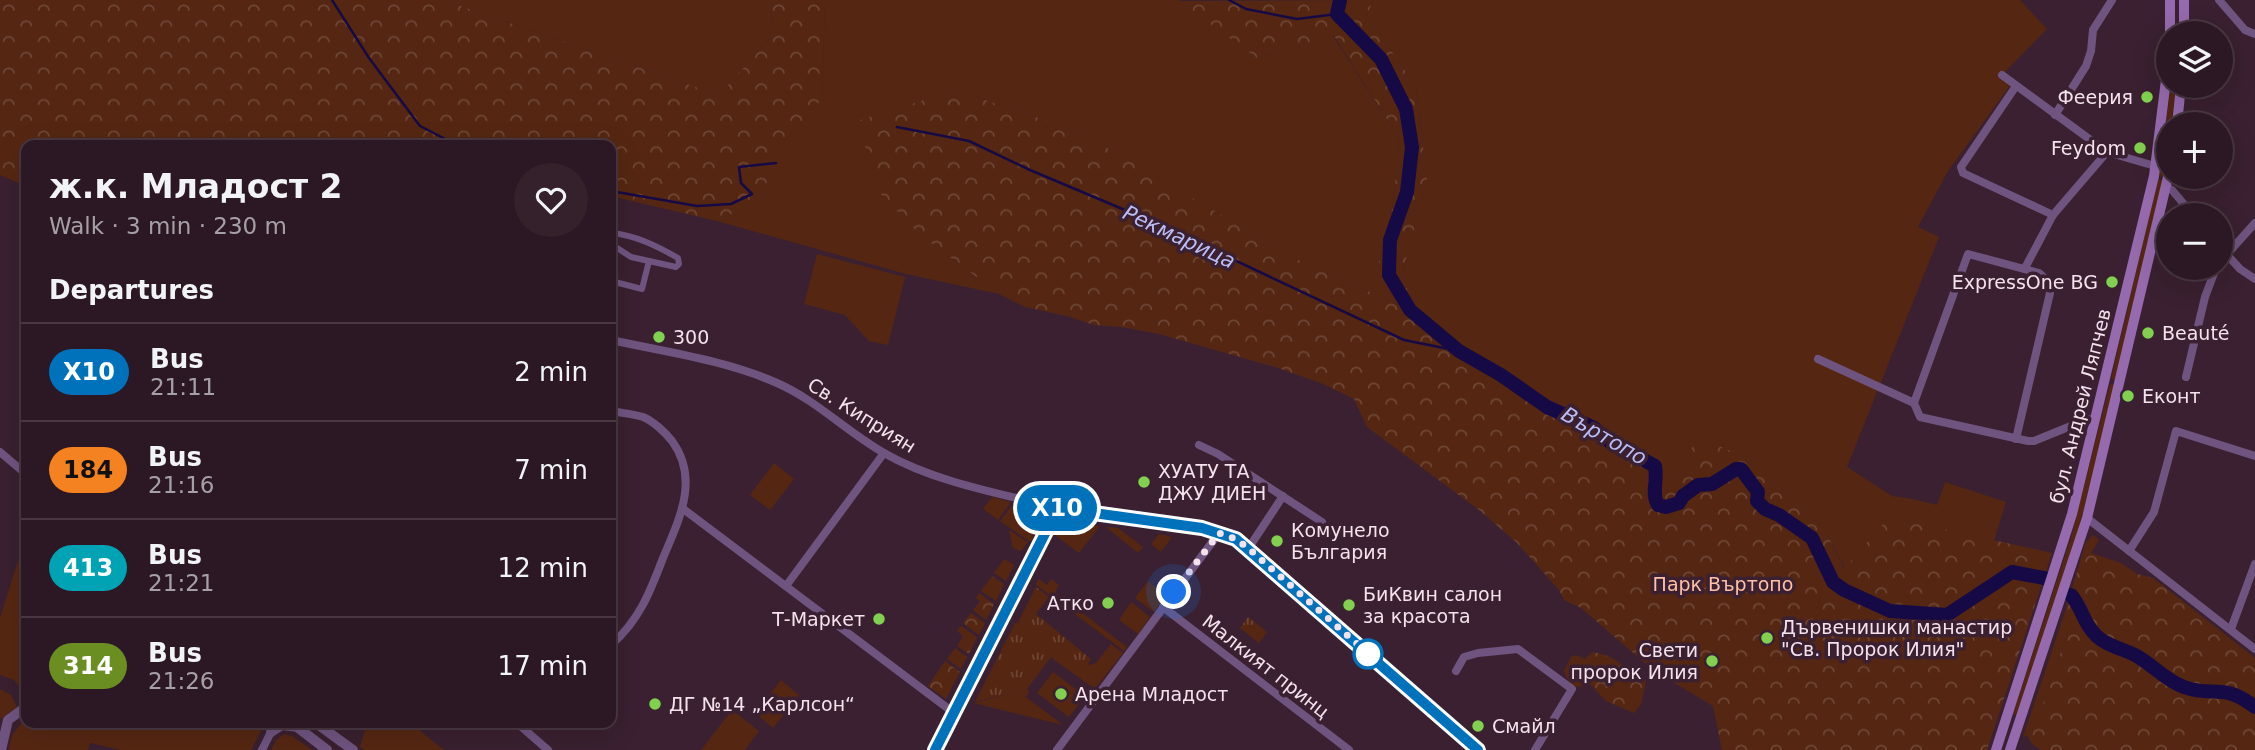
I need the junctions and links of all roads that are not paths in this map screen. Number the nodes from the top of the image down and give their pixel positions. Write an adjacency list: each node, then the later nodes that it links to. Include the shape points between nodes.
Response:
1 (2112, 0): 11 (street, via 2093,30 2086,66)
2 (2171, 0): 5 (main road)
3 (2185, 0): 6 (main road)
4 (2219, 0): 7 (street, via 2245,30)
5 (2170, 21)
6 (2184, 21)
7 (2255, 34)
8 (2002, 75): 9 (street)
9 (2017, 86): 11 (street); 17 (street, via 1961,167 1963,173)
10 (2164, 98): 13 (main road, бул. Андрей Ляпчев)
11 (2054, 115): 12 (street)
12 (2108, 152): 13 (street); 17 (street)
13 (2155, 166): 33 (main road, бул. Андрей Ляпчев)
14 (2165, 189): 43 (main road, бул. Андрей Ляпчев)
15 (2171, 189): 16 (street)
16 (2183, 203)
17 (2053, 215): 24 (street)
18 (2255, 223): 20 (street)
19 (616, 234): 22 (street, via 643,240 679,261 677,267)
20 (2233, 244)
21 (616, 248): 22 (street)
22 (649, 261): 27 (street, via 642,289)
23 (2233, 263): 25 (street)
24 (2025, 268): 31 (street, via 1968,254); 34 (street, via 2047,280 2050,293)
25 (2255, 279)
26 (2212, 280): 30 (street)
27 (616, 282)
28 (616, 341): 37 (street, Св. Киприян, via 775,382)
29 (1818, 359): 31 (street)
30 (2186, 377)
31 (1914, 403): 34 (street, via 1920,417)
32 (616, 412): 41 (street, via 645,418 666,434 681,454 687,478)
33 (2095, 421): 34 (street, via 2088,419 2034,441); 73 (main road, бул. Андрей Ляпчев, via 2060,555)
34 (2017, 439)
35 (1199, 445): 40 (street)
36 (0, 452): 39 (street)
37 (884, 453): 42 (street, Св. Киприян, via 940,476); 49 (street)
38 (2255, 456): 47 (street, via 2176,431 2154,512)
39 (21, 470)
40 (1283, 496): 44 (street); 46 (street)
41 (682, 508): 49 (street); 52 (street, via 634,622)
42 (1058, 508): 45 (street, Св. Киприян); 56 (street)
43 (2087, 518): 47 (street); 74 (main road, бул. Андрей Ляпчев)
44 (1322, 522)
45 (1219, 533): 46 (street, Св. Киприян); 50 (street)
46 (1248, 548): 71 (street, Св. Киприян)
47 (2129, 551): 51 (street)
48 (2255, 564): 51 (street)
49 (786, 586): 56 (street)
50 (1163, 607): 69 (street); 70 (street, Малкият принц)
51 (2231, 629): 53 (street)
52 (616, 640)
53 (2255, 649)
54 (1456, 671): 72 (street, via 1464,657 1518,649 1572,689)
55 (21, 710): 63 (street, via 8,720)
56 (954, 713): 68 (street)
57 (271, 728): 62 (street)
58 (279, 728): 62 (street)
59 (299, 728): 65 (street)
60 (323, 728): 66 (street)
61 (523, 728): 67 (street)
62 (270, 734): 64 (street)
63 (1, 750)
64 (262, 750)
65 (327, 750)
66 (352, 750)
67 (548, 750)
68 (935, 750)
69 (1056, 750)
70 (1349, 750)
71 (1477, 750)
72 (1535, 750)
73 (1996, 750)
74 (2010, 750)

